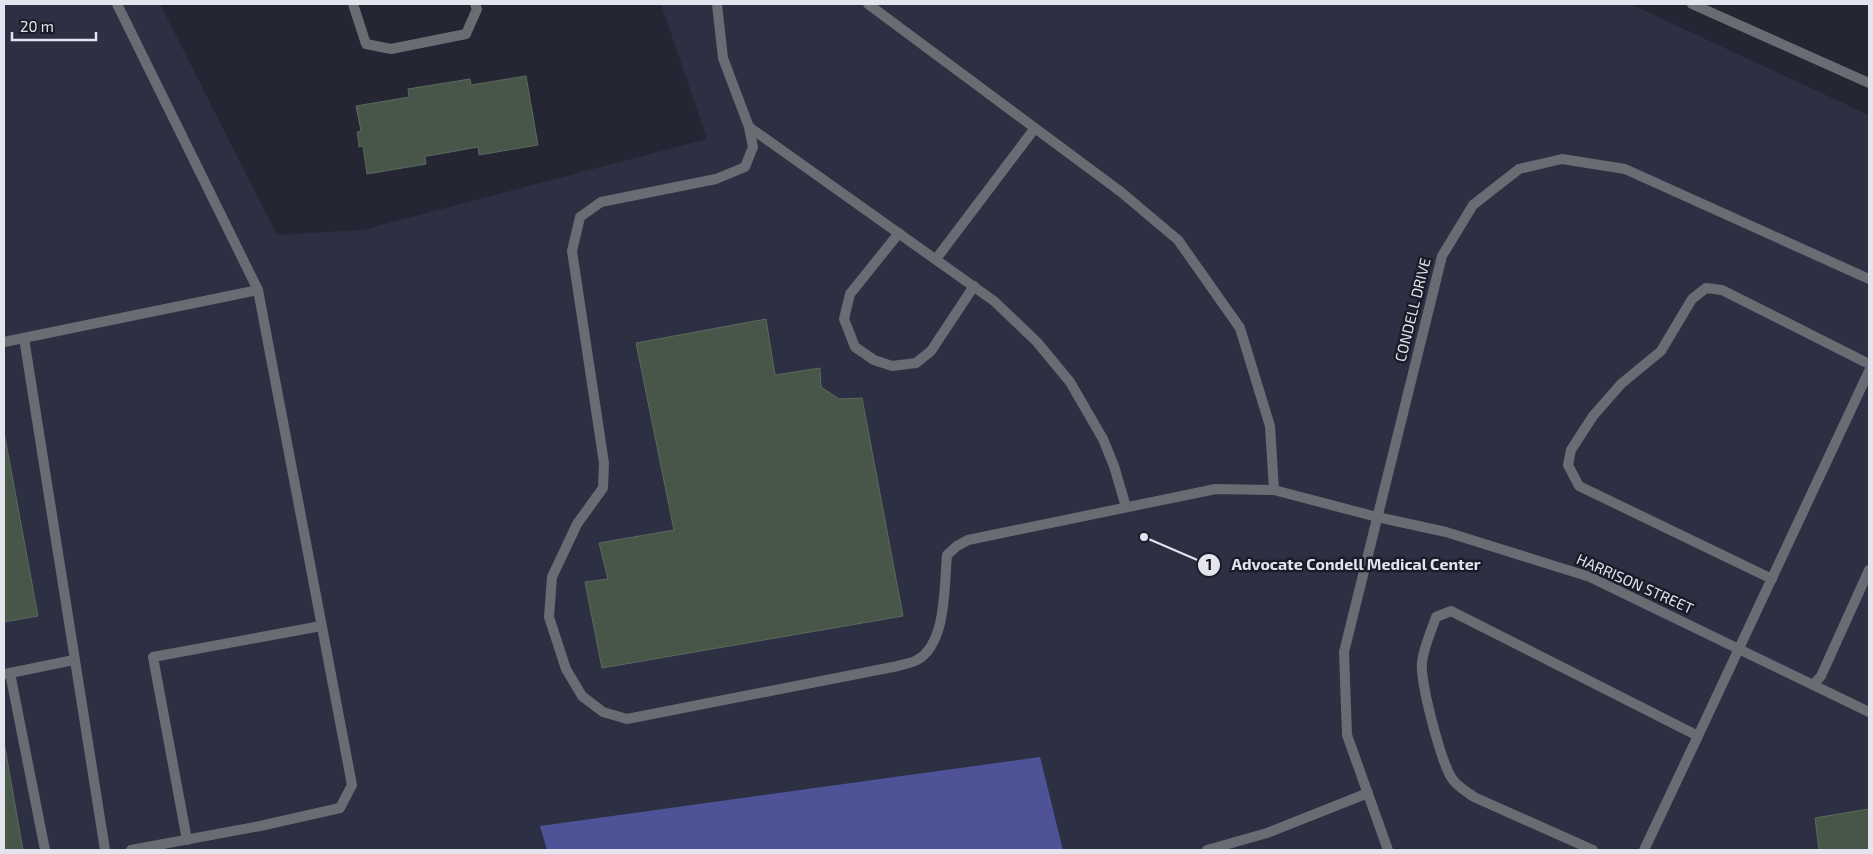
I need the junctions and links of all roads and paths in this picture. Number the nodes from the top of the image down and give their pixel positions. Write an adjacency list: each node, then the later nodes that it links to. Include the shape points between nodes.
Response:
1 (117, 4): 14 (street)
2 (352, 4): 3 (street, via 366,44 391,49 466,34 477,9)
3 (475, 4)
4 (718, 4): 8 (street, HARRISON STREET, via 723,58)
5 (868, 4): 9 (street)
6 (1692, 4): 7 (street)
7 (1869, 83)
8 (749, 127): 10 (street); 20 (street, HARRISON STREET, via 753,147 745,167 716,179 601,202 580,217 572,252 604,463 603,488 577,524 552,577 549,617 566,669 582,696 603,712 627,719 917,660 935,639 940,624 947,555 957,546 968,540)
9 (1036, 128): 11 (street); 19 (street, via 1178,240 1240,328 1270,426)
10 (899, 234): 11 (street); 13 (street, via 850,294 844,319 855,347 874,360 892,366 916,363 932,351)
11 (936, 259): 13 (street)
12 (1869, 279): 21 (street, CONDELL DRIVE, via 1625,169 1562,159 1519,169 1473,205 1442,256)
13 (974, 286): 20 (street, via 1038,342 1070,382 1103,439)
14 (258, 290): 15 (street); 24 (street)
15 (24, 338): 16 (street); 26 (street)
16 (4, 342)
17 (1869, 364): 23 (street, via 1722,290 1706,288 1692,299 1661,351 1621,384 1593,416 1571,450 1568,465 1579,486)
18 (1869, 371): 23 (street)
19 (1274, 490): 20 (street, HARRISON STREET, via 1215,490); 21 (street, HARRISON STREET)
20 (1126, 507)
21 (1377, 518): 25 (street, HARRISON STREET, via 1446,532 1590,577); 31 (street, CONDELL DRIVE, via 1344,652 1347,735)
22 (1869, 570): 28 (street, via 1821,676)
23 (1772, 579): 25 (street)
24 (321, 626): 32 (street, via 352,785 340,808); 32 (street, via 153,657)
25 (1739, 649): 28 (street, HARRISON STREET); 30 (street)
26 (74, 660): 27 (street); 34 (street)
27 (7, 674): 33 (street)
28 (1813, 685): 29 (street, HARRISON STREET)
29 (1869, 712)
30 (1698, 736): 38 (street, via 1451,611 1436,617 1422,663 1424,690 1451,778 1474,797); 39 (street)
31 (1368, 793): 36 (street, via 1266,833); 37 (street, CONDELL DRIVE)
32 (186, 840): 35 (street)
33 (45, 850)
34 (105, 850)
35 (131, 850)
36 (1207, 850)
37 (1388, 850)
38 (1593, 850)
39 (1644, 850)

